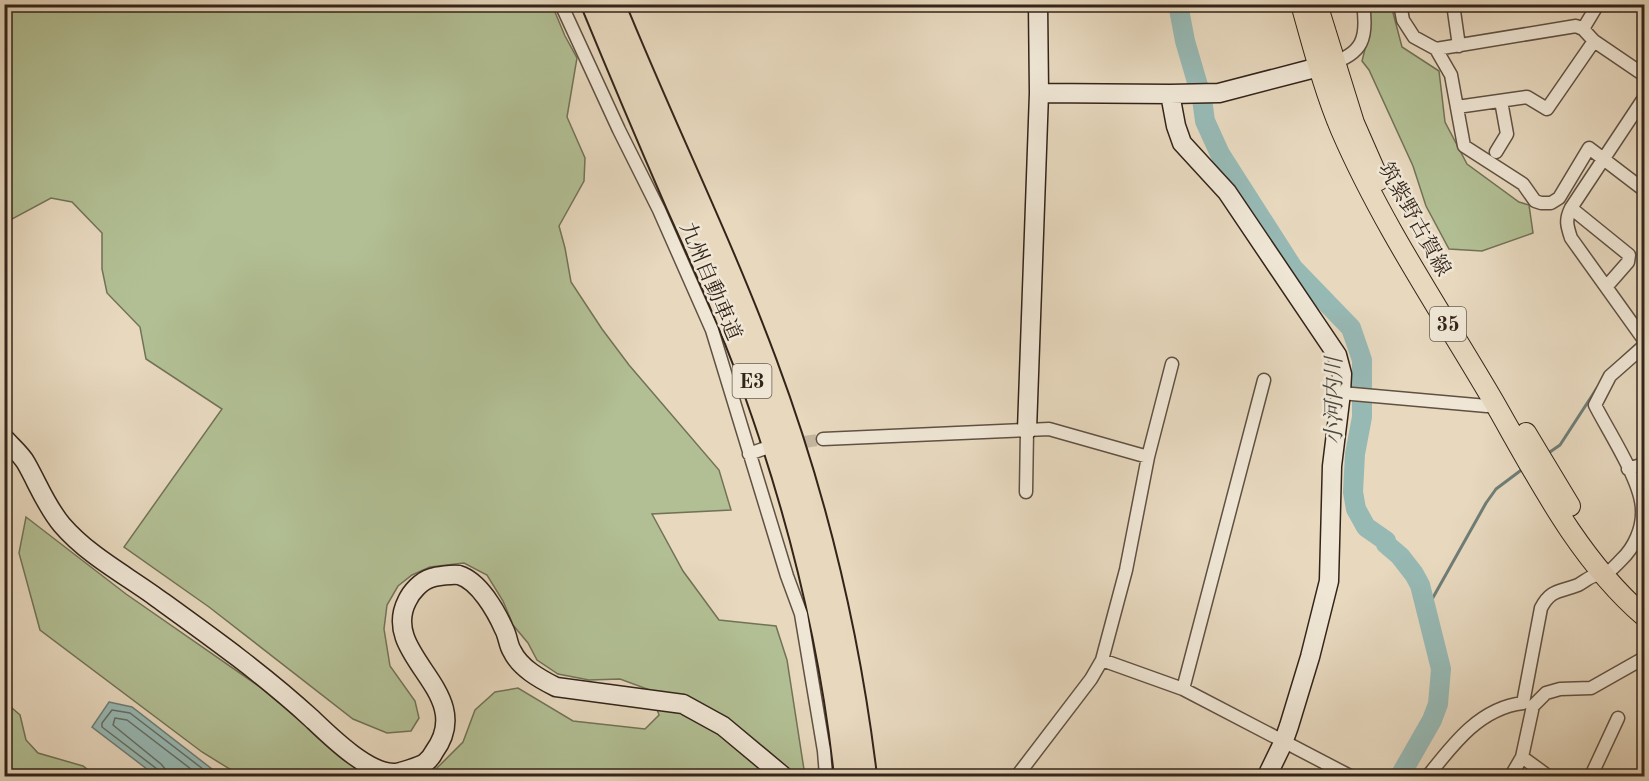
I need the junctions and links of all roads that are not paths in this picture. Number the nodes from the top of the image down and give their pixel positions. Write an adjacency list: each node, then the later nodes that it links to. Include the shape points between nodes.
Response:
1 (561, 4): 37 (street, via 712,330)
2 (593, 4): 54 (highway, 九州自動車道 / E3, via 764,415 818,602)
3 (613, 4): 55 (highway, 九州自動車道 / E3, via 745,311 787,426 822,539 837,604)
4 (1038, 4): 17 (street)
5 (1301, 4): 15 (main road, 筑紫野古賀線 / 35)
6 (1317, 4): 15 (main road, 筑紫野古賀線 / 35)
7 (1363, 4): 15 (street, via 1366,31 1360,47)
8 (1400, 4): 14 (street, via 1402,20 1414,37)
9 (1453, 4): 13 (street)
10 (1598, 4): 11 (street)
11 (1583, 29): 12 (street); 13 (street, via 1576,26)
12 (1594, 41): 16 (street); 20 (street, via 1546,109 1527,98)
13 (1460, 46): 14 (street)
14 (1436, 49): 21 (street, via 1451,75)
15 (1327, 65): 18 (street, via 1219,93); 32 (main road, 筑紫野古賀線 / 35, via 1340,129 1369,187); 42 (main road, 筑紫野古賀線 / 35, via 1398,216)
16 (1644, 75)
17 (1039, 93): 18 (street); 33 (street)
18 (1175, 94): 31 (street, via 1176,126 1182,142 1227,192 1337,355)
19 (1644, 98): 23 (street)
20 (1502, 101): 21 (street); 22 (street, via 1507,134)
21 (1457, 107): 23 (street, via 1464,146 1523,184 1535,201 1551,203 1559,198 1589,148)
22 (1496, 152)
23 (1604, 158): 24 (street); 25 (street)
24 (1644, 190)
25 (1571, 208): 26 (street, via 1566,224 1571,238); 26 (street, via 1629,255 1628,262)
26 (1607, 286): 27 (street)
27 (1644, 340)
28 (1644, 346): 40 (street, via 1610,376 1595,405)
29 (1172, 364): 38 (street)
30 (1264, 380): 47 (street)
31 (1346, 393): 32 (street, via 1487,406); 50 (street, via 1332,465 1329,581)
32 (1494, 403): 42 (main road, 筑紫野古賀線 / 35, via 1565,522)
33 (1028, 430): 35 (street); 38 (street, via 1049,429); 41 (street)
34 (4, 438): 52 (street, via 25,460 62,526 94,555 225,646 336,741 374,767 394,773 424,765 441,743 445,711 437,690 404,639 400,616 417,586 430,578 459,575 480,589 498,616 512,652 542,680 556,687 683,704 723,726)
35 (823, 439)
36 (763, 449): 37 (street)
37 (749, 454): 53 (street, via 801,614)
38 (1148, 457): 46 (street, via 1126,570)
39 (1644, 464): 40 (street)
40 (1628, 469): 42 (street, via 1640,498 1641,517 1629,553)
41 (1026, 492)
42 (1609, 571): 43 (main road, 筑紫野古賀線 / 35); 44 (main road, 筑紫野古賀線 / 35, via 1629,603); 48 (street, via 1547,597 1541,608)
43 (1644, 599)
44 (1644, 616)
45 (1644, 658): 48 (street, via 1591,687 1560,689)
46 (1102, 660): 47 (street); 56 (street)
47 (1183, 689): 50 (street)
48 (1528, 705): 51 (street); 59 (street, via 1508,705 1472,726)
49 (1618, 718): 62 (street)
50 (1283, 743): 57 (street); 58 (street)
51 (1522, 757): 60 (street); 61 (street)
52 (783, 777)
53 (826, 777)
54 (846, 777)
55 (865, 777)
56 (1017, 777)
57 (1267, 777)
58 (1350, 777)
59 (1428, 777)
60 (1511, 777)
61 (1548, 777)
62 (1591, 777)

